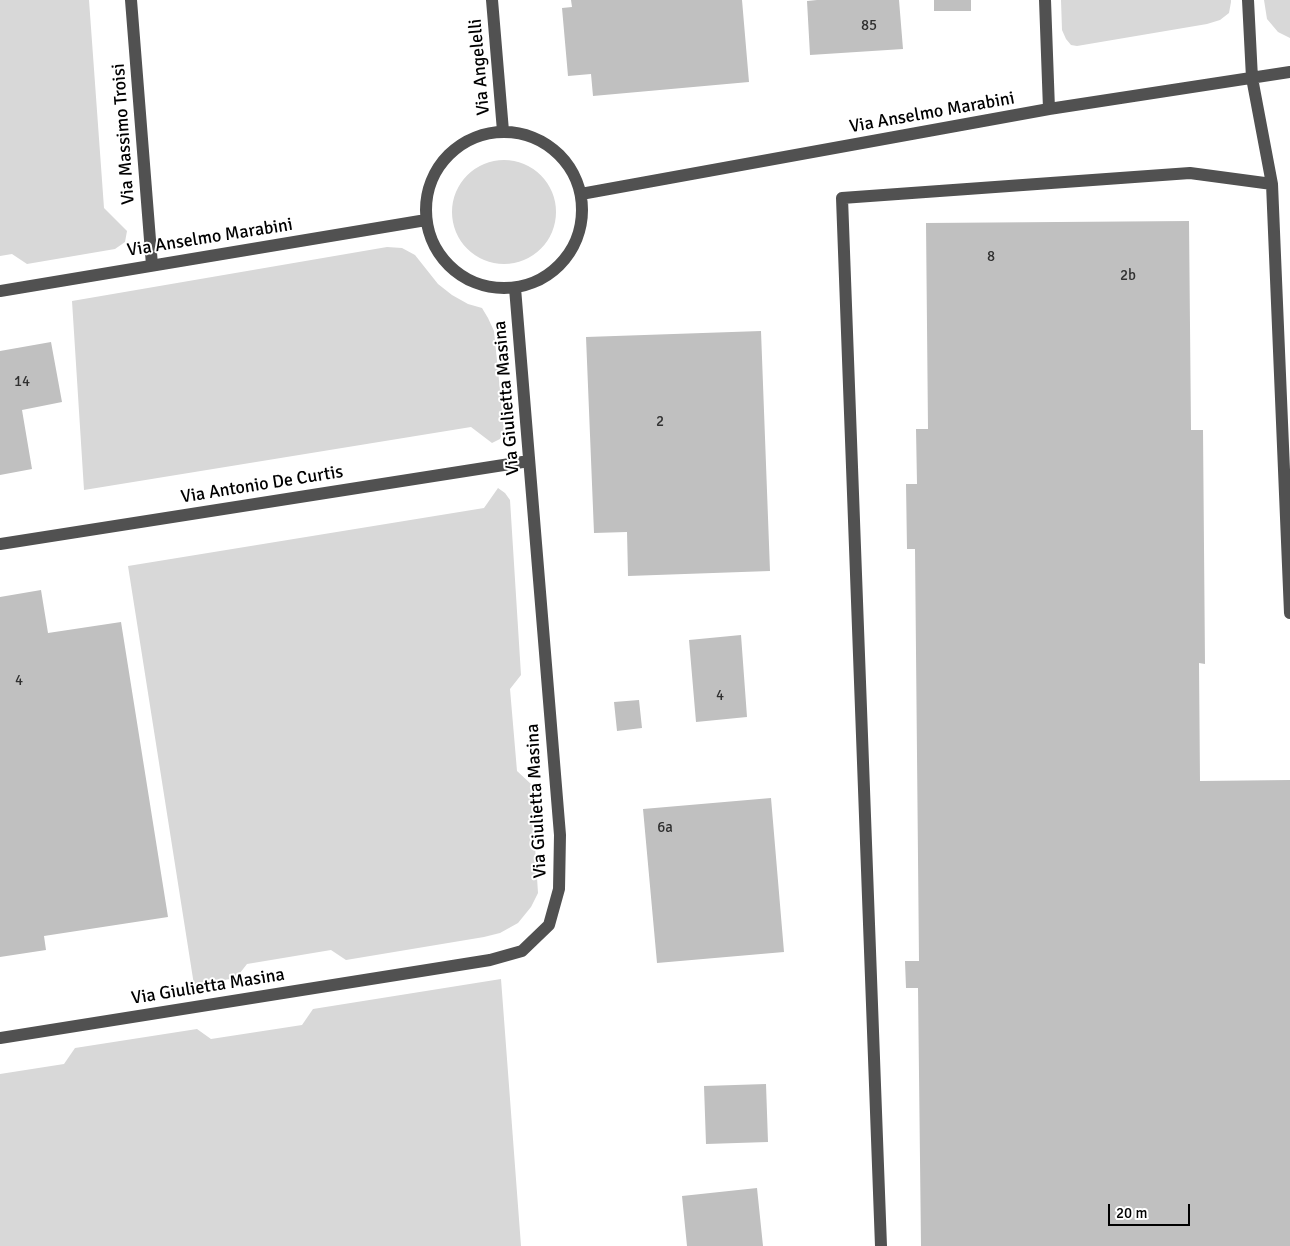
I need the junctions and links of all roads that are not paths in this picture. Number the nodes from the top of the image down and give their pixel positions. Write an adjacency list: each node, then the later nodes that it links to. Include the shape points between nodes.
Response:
1 (131, 0): 12 (street, Via Massimo Troisi)
2 (492, 0): 8 (street, Via Angelelli)
3 (1045, 0): 7 (street)
4 (1248, 0): 6 (street)
5 (1290, 72): 6 (street, Via Anselmo Marabini)
6 (1252, 78): 7 (street, Via Anselmo Marabini); 9 (street)
7 (1049, 109): 10 (street, Via Anselmo Marabini)
8 (503, 131): 10 (street, via 526,134 546,143 569,164); 11 (street, via 478,136 457,147 438,167 428,190)
9 (1272, 184): 15 (street); 20 (street, via 1190,173 842,198)
10 (581, 194): 13 (street, via 583,216 576,243 562,264 539,281)
11 (426, 220): 12 (street, Via Anselmo Marabini); 13 (street, via 440,255 461,276 489,288)
12 (152, 265): 14 (street, Via Anselmo Marabini)
13 (515, 288): 16 (street, Via Giulietta Masina)
14 (0, 290)
15 (1284, 347): 18 (street)
16 (529, 461): 17 (street, Via Antonio De Curtis); 19 (street, Via Giulietta Masina, via 560,835 559,889 550,925 522,951 490,960)
17 (0, 544)
18 (1290, 614)
19 (0, 1038)
20 (881, 1246)

